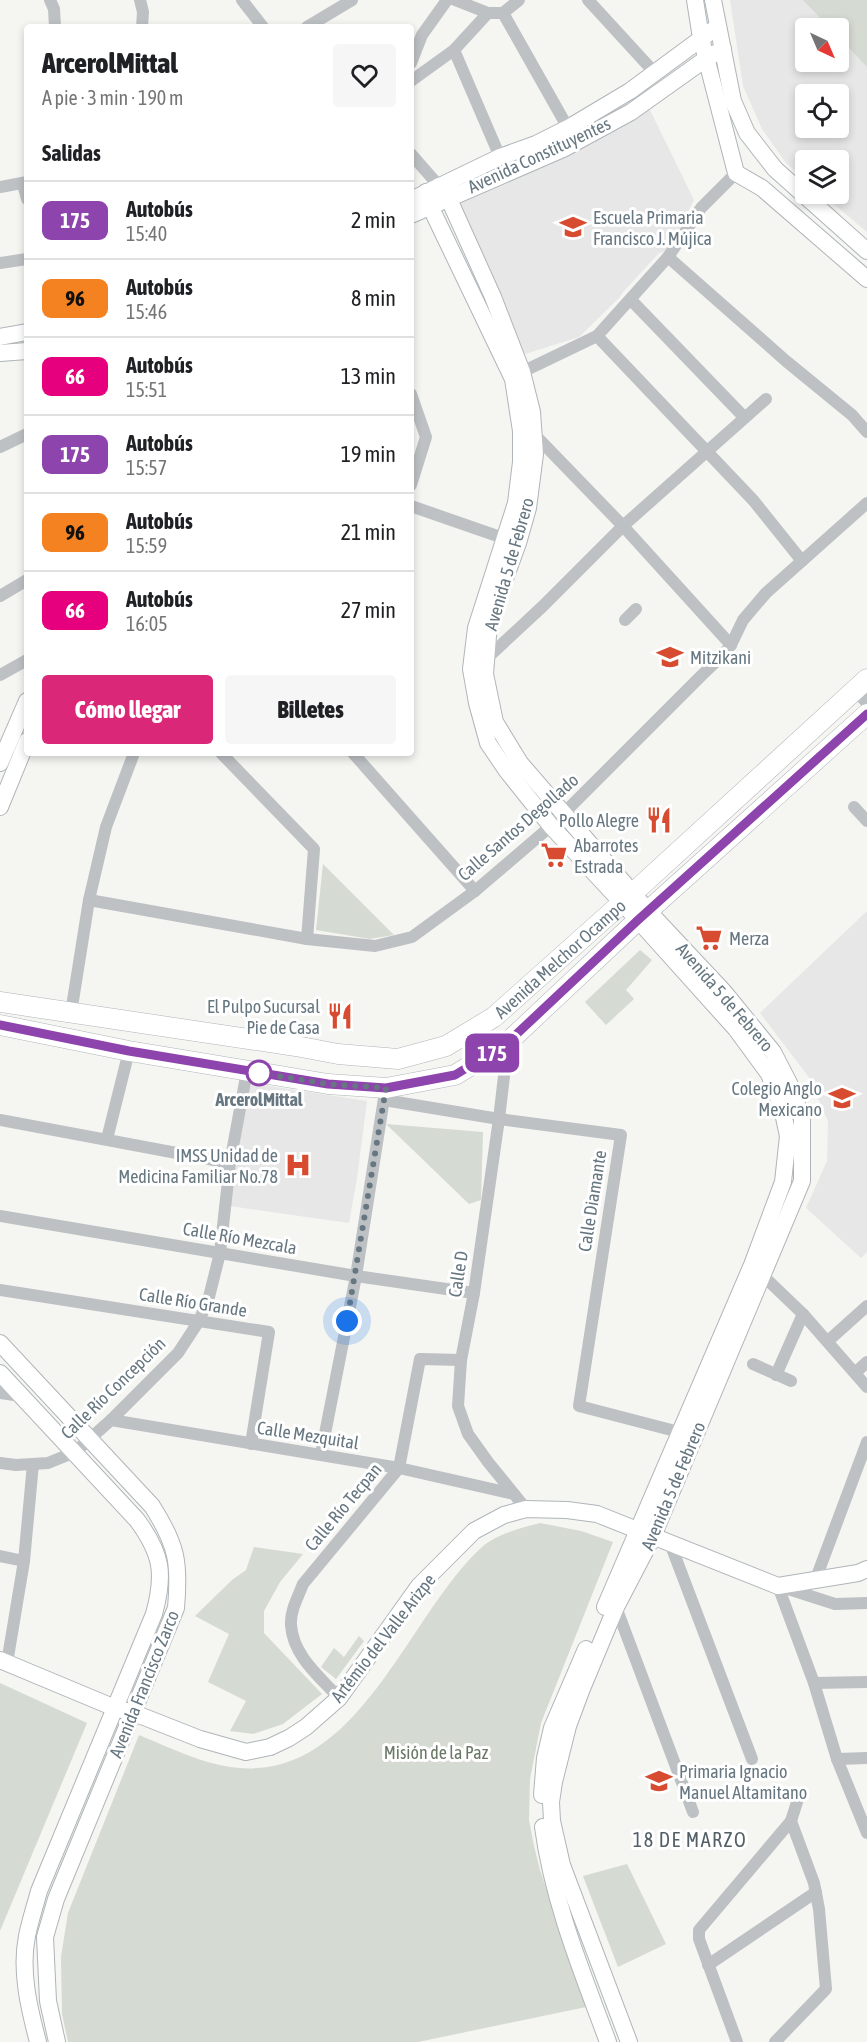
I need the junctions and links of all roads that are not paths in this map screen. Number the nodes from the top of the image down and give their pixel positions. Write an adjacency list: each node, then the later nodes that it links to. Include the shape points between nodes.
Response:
1 (50, 0): 13 (street)
2 (140, 0): 14 (street)
3 (242, 0): 15 (street)
4 (352, 0): 16 (street)
5 (447, 0): 21 (street, via 422,35)
6 (455, 0): 11 (street)
7 (519, 0): 12 (street)
8 (588, 0): 23 (street)
9 (696, 0): 18 (street)
10 (713, 0): 17 (street)
11 (487, 6): 12 (street); 20 (street)
12 (502, 13): 25 (street)
13 (55, 24)
14 (142, 24)
15 (261, 24)
16 (312, 24)
17 (717, 27): 18 (street, Avenida Constituyentes); 19 (street)
18 (701, 38): 22 (street); 23 (street, Avenida Constituyentes)
19 (723, 49): 22 (street, Avenida Constituyentes); 30 (street, via 733,101 747,133 775,169)
20 (454, 50): 24 (street); 26 (street)
21 (414, 55)
22 (706, 58): 28 (street); 32 (street, Avenida Constituyentes, via 632,112 563,149)
23 (654, 72): 25 (street, Avenida Constituyentes)
24 (414, 79)
25 (568, 128): 26 (street, Avenida Constituyentes)
26 (500, 157): 32 (street, Avenida Constituyentes)
27 (415, 159): 32 (street, Avenida 5 de Febrero)
28 (736, 173): 35 (street); 38 (street, via 701,208)
29 (24, 183): 31 (street)
30 (795, 187)
31 (0, 188)
32 (431, 196): 36 (street, Avenida Constituyentes); 48 (street, Avenida 5 de Febrero, via 493,297); 63 (street, Avenida 5 de Febrero, via 513,379 521,462)
33 (795, 203): 35 (street)
34 (814, 204): 37 (street)
35 (788, 210): 41 (street)
36 (414, 212)
37 (867, 252)
38 (668, 257): 42 (street); 54 (street)
39 (24, 259): 40 (street)
40 (0, 263)
41 (867, 279)
42 (631, 300): 44 (street); 51 (street)
43 (24, 333): 45 (street)
44 (597, 336): 48 (street); 58 (street)
45 (0, 337)
46 (24, 351): 47 (street)
47 (0, 353)
48 (522, 372): 55 (street, Avenida 5 de Febrero)
49 (766, 399): 51 (street)
50 (414, 403): 53 (street)
51 (744, 417): 58 (street)
52 (414, 428): 53 (street)
53 (424, 431): 59 (street, via 426,437)
54 (867, 432)
55 (533, 433): 62 (street); 63 (street, Avenida 5 de Febrero, via 535,454 528,508)
56 (24, 435): 57 (street)
57 (0, 447)
58 (706, 451): 62 (street); 64 (street, via 753,500)
59 (414, 475)
60 (867, 503): 64 (street, Calle Santos Degollado)
61 (414, 507): 63 (street)
62 (623, 526): 69 (street); 70 (street)
63 (512, 541): 70 (street, Avenida 5 de Febrero, via 489,623); 83 (street, Avenida 5 de Febrero, via 476,628 471,669 488,743 507,771)
64 (802, 561): 69 (street, Calle Santos Degollado, via 743,620)
65 (24, 582): 66 (street)
66 (0, 596)
67 (636, 609): 68 (street)
68 (625, 620)
69 (731, 645): 83 (street, Calle Santos Degollado)
70 (485, 660): 83 (street, Avenida 5 de Febrero, via 495,722)
71 (24, 662): 72 (street)
72 (0, 675)
73 (862, 703): 86 (main road, Avenida Melchor Ocampo); 88 (main road, Avenida Melchor Ocampo)
74 (24, 707): 75 (street)
75 (5, 744): 80 (street)
76 (24, 748): 81 (street)
77 (133, 756): 87 (street, via 106,827)
78 (224, 756): 89 (street, via 314,849)
79 (356, 756): 85 (street)
80 (0, 763)
81 (0, 807)
82 (854, 807): 84 (street)
83 (557, 820): 85 (street, Calle Santos Degollado); 86 (street, Avenida 5 de Febrero)
84 (867, 821)
85 (475, 891): 89 (street, Calle Santos Degollado, via 412,937 375,946)
86 (628, 898): 88 (street, Avenida 5 de Febrero); 91 (main road, Avenida Melchor Ocampo, via 494,1017 446,1046 398,1059 338,1054)
87 (89, 900): 89 (street, Calle Santos Degollado); 91 (street)
88 (643, 915): 93 (main road, Avenida Melchor Ocampo); 103 (street, Avenida 5 de Febrero, via 769,1074 782,1108 788,1136 783,1182)
89 (307, 939)
90 (0, 1002): 91 (main road, Avenida Melchor Ocampo)
91 (71, 1013)
92 (0, 1025): 94 (main road, Avenida Melchor Ocampo)
93 (506, 1044): 96 (main road, Avenida Melchor Ocampo, via 455,1075); 97 (street, Calle D)
94 (129, 1051): 95 (main road, Avenida Melchor Ocampo); 99 (street)
95 (247, 1071): 96 (main road, Avenida Melchor Ocampo); 100 (street, Calle Río Concepción)
96 (385, 1094): 97 (street, Calle Diamante); 104 (street)
97 (499, 1119): 106 (street, Calle D); 123 (street, Calle Diamante, via 621,1135 579,1406)
98 (0, 1120): 99 (street)
99 (106, 1139): 100 (street)
100 (230, 1163): 102 (street, Calle Río Concepción)
101 (0, 1216): 102 (street, Calle Río Mezcala)
102 (220, 1252): 104 (street, Calle Río Mezcala); 109 (street, Calle Río Concepción)
103 (757, 1270): 108 (street); 123 (street, Avenida 5 de Febrero); 134 (street, Avenida 5 de Febrero)
104 (356, 1276): 106 (street, Calle Río Mezcala); 128 (street)
105 (0, 1290): 109 (street, Calle Río Grande)
106 (474, 1293): 112 (street, Calle D)
107 (867, 1306): 110 (street)
108 (803, 1314): 110 (street); 117 (street)
109 (200, 1321): 122 (street, Calle Río Concepción, via 178,1353); 126 (street, Calle Río Grande, via 269,1332)
110 (828, 1341): 116 (street)
111 (0, 1342): 124 (street, Avenida Francisco Zarco)
112 (461, 1360): 131 (street, Calle Río Tecpan, via 420,1359); 132 (street, Calle D, via 458,1406 468,1434)
113 (867, 1362): 116 (street)
114 (753, 1364): 117 (street)
115 (0, 1373): 121 (street, Avenida Francisco Zarco)
116 (855, 1373): 119 (street)
117 (776, 1375): 118 (street)
118 (791, 1381)
119 (867, 1388)
120 (0, 1393): 121 (street)
121 (21, 1396): 127 (street, Avenida Francisco Zarco)
122 (111, 1420): 124 (street, Calle Río Concepción); 126 (street, Calle Mezquital)
123 (679, 1432): 134 (street, Avenida 5 de Febrero)
124 (88, 1439): 127 (street, Calle Río Concepción); 148 (street, Avenida Francisco Zarco, via 152,1506 164,1525 178,1568 176,1608)
125 (867, 1442): 139 (street)
126 (251, 1444): 128 (street, Calle Mezquital)
127 (75, 1452): 130 (street, Calle Río Concepción, via 48,1463); 147 (street, Avenida Francisco Zarco, via 151,1538 160,1565 161,1590 154,1614)
128 (321, 1454): 131 (street, Calle Mezquital)
129 (0, 1463): 130 (street, Calle Río Concepción)
130 (33, 1464): 137 (street)
131 (399, 1468): 132 (street, Calle Mezquital); 146 (street, Calle Río Tecpan, via 303,1584 294,1606 291,1624 303,1659)
132 (514, 1494): 133 (street)
133 (526, 1509): 134 (street, Artémio del Valle Arizpe, via 597,1514); 146 (street, Artémio del Valle Arizpe, via 504,1515 474,1531 453,1551 419,1586)
134 (646, 1533): 135 (street, Artémio del Valle Arizpe); 142 (street, Avenida 5 de Febrero); 158 (street, Avenida 5 de Febrero, via 552,1728 545,1758 542,1812 546,1847)
135 (670, 1544): 140 (street, Artémio del Valle Arizpe); 150 (street)
136 (0, 1556): 137 (street)
137 (24, 1561): 143 (street)
138 (867, 1569): 139 (street, Artémio del Valle Arizpe)
139 (815, 1581): 140 (street, Artémio del Valle Arizpe)
140 (778, 1586): 141 (street, via 835,1604); 145 (street)
141 (867, 1603)
142 (616, 1607): 153 (street); 157 (street, Avenida 5 de Febrero, via 568,1726 551,1802 562,1865)
143 (4, 1661): 147 (street, Artémio del Valle Arizpe)
144 (867, 1682): 145 (street)
145 (813, 1683): 151 (street)
146 (339, 1698): 148 (street, Artémio del Valle Arizpe, via 289,1738 246,1752)
147 (115, 1708): 148 (street, Artémio del Valle Arizpe); 160 (street, Avenida Francisco Zarco, via 39,1891 27,1938 25,1981)
148 (134, 1713): 161 (street, Avenida Francisco Zarco, via 56,1899 45,1937 48,2001)
149 (867, 1758): 151 (street)
150 (752, 1759)
151 (837, 1759): 155 (street)
152 (798, 1799): 154 (street)
153 (693, 1812)
154 (791, 1821): 156 (street); 159 (street, via 699,1930)
155 (867, 1833)
156 (816, 1892): 159 (street); 165 (street, via 826,1989)
157 (589, 1936): 158 (street); 163 (street, Avenida 5 de Febrero)
158 (571, 1945): 162 (street, Avenida 5 de Febrero)
159 (708, 1965): 164 (street)
160 (38, 2042)
161 (57, 2042)
162 (608, 2042)
163 (629, 2042)
164 (736, 2042)
165 (775, 2042)

